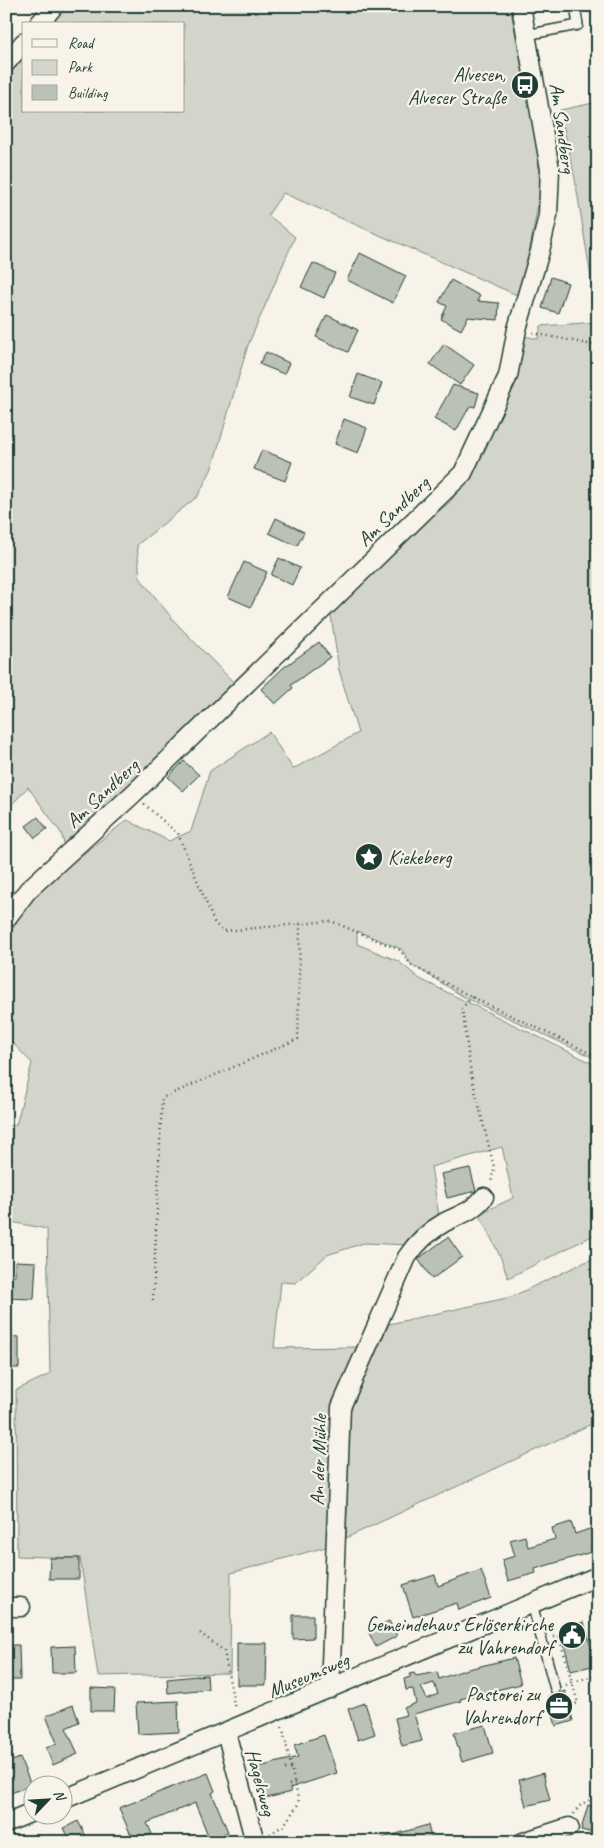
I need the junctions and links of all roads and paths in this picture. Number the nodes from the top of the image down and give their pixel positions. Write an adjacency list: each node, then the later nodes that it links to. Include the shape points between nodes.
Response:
1 (54, 6): 4 (street)
2 (521, 6): 5 (street, Am Sandberg)
3 (575, 6): 5 (lane, via 578,25)
4 (41, 22)
5 (526, 35): 8 (street, Am Sandberg, via 550,169 548,215)
6 (22, 44): 7 (street)
7 (6, 63)
8 (517, 330): 9 (path); 10 (street, Am Sandberg, via 508,376 463,473)
9 (598, 346)
10 (133, 794): 11 (street, Am Sandberg, via 28,890); 12 (path, via 178,834 215,924 224,931)
11 (6, 919)
12 (300, 924): 13 (path, via 331,921 340,924 400,950 410,965); 16 (path, via 298,1039 162,1098)
13 (472, 997): 14 (path); 15 (path, via 462,1008 471,1074 494,1167 491,1187)
14 (598, 1057)
15 (484, 1197): 23 (street, An der Mühle, via 476,1208 444,1223 419,1240 407,1257 341,1406)
16 (153, 1300)
17 (598, 1576): 18 (street, Museumsweg)
18 (532, 1604): 23 (street, Museumsweg); 24 (lane)
19 (200, 1633): 27 (path, via 224,1650)
20 (559, 1636): 22 (path)
21 (598, 1675): 22 (path)
22 (572, 1682): 25 (path, via 578,1703)
23 (330, 1689): 26 (street, Museumsweg)
24 (555, 1689)
25 (569, 1706)
26 (278, 1710): 27 (street, Museumsweg); 28 (path)
27 (232, 1730): 32 (street, Museumsweg); 37 (street, Hagelsweg)
28 (291, 1768): 29 (path); 30 (path)
29 (285, 1769)
30 (295, 1783): 31 (path); 37 (path, via 300,1803 284,1824)
31 (289, 1785)
32 (72, 1796)
33 (598, 1798): 36 (path, via 592,1798 576,1810)
34 (22, 1816): 35 (street)
35 (6, 1823)
36 (569, 1827): 38 (street)
37 (262, 1838)
38 (523, 1842)

